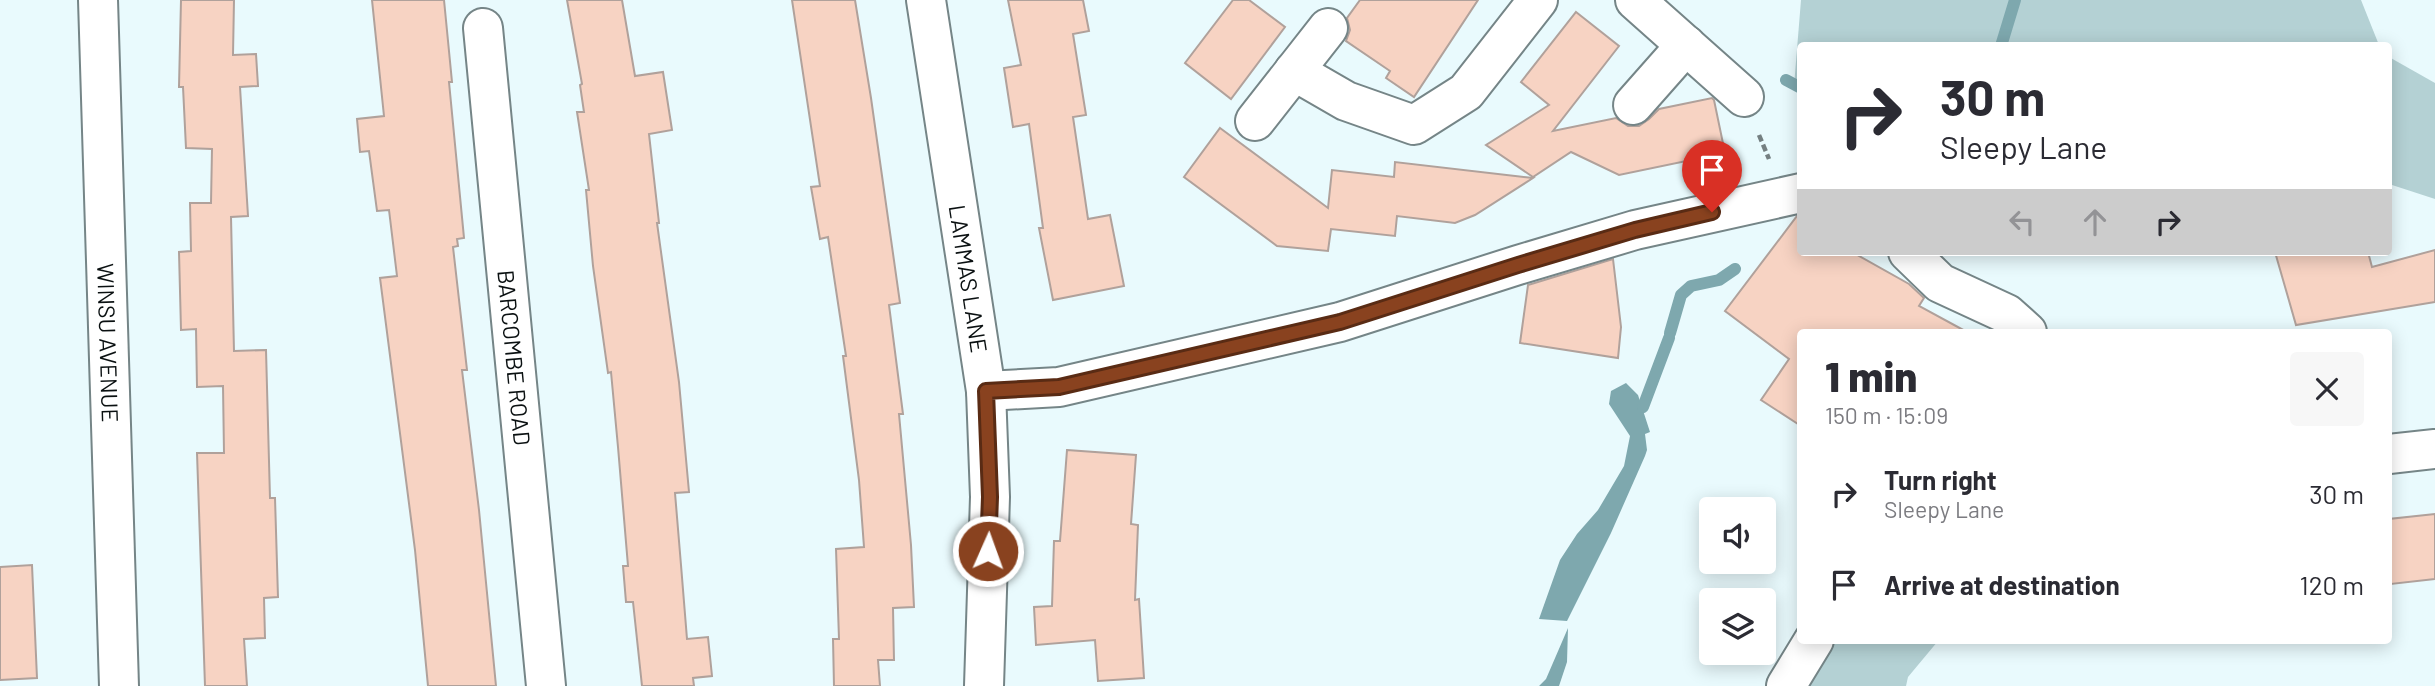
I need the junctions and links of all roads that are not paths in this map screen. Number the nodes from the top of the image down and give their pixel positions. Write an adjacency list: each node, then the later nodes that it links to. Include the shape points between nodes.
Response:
1 (98, 0): 19 (street, WINSU AVENUE)
2 (926, 0): 15 (street, LAMMAS LANE)
3 (1538, 0): 8 (street, via 1466,92 1414,125 1346,101)
4 (1635, 0): 7 (street)
5 (483, 27): 20 (street, BARCOMBE ROAD)
6 (1328, 27): 8 (street)
7 (1686, 45): 9 (street); 10 (street)
8 (1294, 71): 11 (street)
9 (1744, 97)
10 (1633, 105)
11 (1255, 121)
12 (1793, 194): 15 (street, via 1622,234 1340,322 1059,387)
13 (1912, 256): 14 (street, via 1940,283 2007,314)
14 (2024, 329)
15 (986, 391): 21 (street, LAMMAS LANE, via 990,497)
16 (2435, 449): 17 (street)
17 (2392, 454)
18 (1812, 644): 22 (street)
19 (119, 686)
20 (546, 686)
21 (984, 686)
22 (1786, 686)

